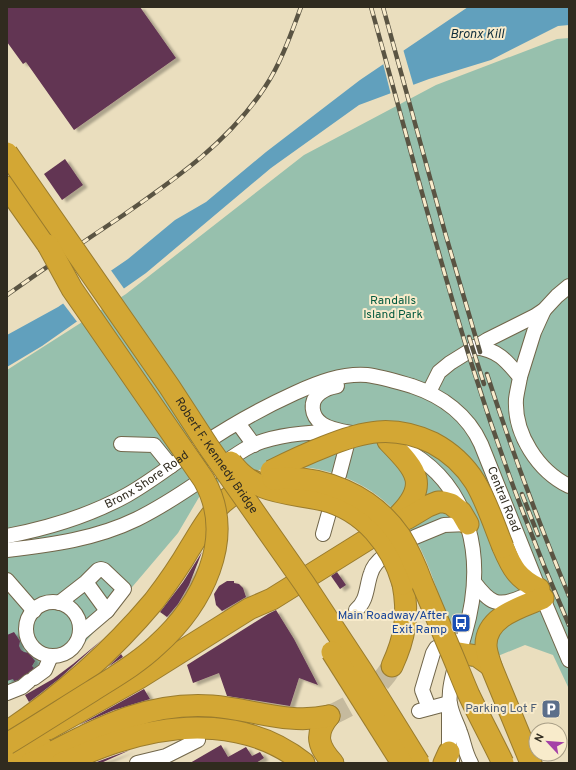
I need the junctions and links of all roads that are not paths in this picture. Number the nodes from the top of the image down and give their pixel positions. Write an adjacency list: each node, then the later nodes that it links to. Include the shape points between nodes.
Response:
1 (7, 153): 9 (highway, Robert F. Kennedy Bridge, bridge)
2 (7, 187): 3 (highway, Robert F. Kennedy Bridge)
3 (48, 245): 50 (highway, bridge, via 72,289 204,480 215,504 217,539 212,562 201,588 165,638 133,664); 59 (highway, Robert F. Kennedy Bridge, bridge, via 79,283 224,492 310,619)
4 (569, 286): 5 (street)
5 (544, 310): 6 (street); 7 (street)
6 (475, 347): 7 (street, via 485,348 500,355); 10 (street, via 444,367)
7 (520, 377): 19 (street, via 516,399 518,419 525,438 543,468)
8 (391, 381): 10 (street, Central Road); 11 (street, Bronx Shore Road, via 367,375 330,379 286,397); 12 (street, via 338,386 324,390 316,397 313,412 318,420 328,427)
9 (169, 386): 43 (highway, bridge, via 245,477 275,492 334,503 357,515 377,533 397,565 406,603 404,633); 60 (highway, Robert F. Kennedy Bridge, bridge, via 320,607)
10 (428, 392): 33 (street, Central Road, via 454,409 468,422 478,437)
11 (238, 423): 15 (street); 16 (street, Bronx Shore Road)
12 (350, 432): 13 (street); 15 (street, Bronx Shore Road, via 296,434); 18 (street)
13 (388, 441): 22 (street, via 412,454 436,473 457,498); 24 (highway, via 411,465 416,478 416,489 408,507)
14 (121, 444): 16 (street, via 154,445)
15 (254, 445): 23 (street, Bronx Shore Road, via 161,506 136,520)
16 (171, 466): 20 (street, Bronx Shore Road, via 128,495)
17 (272, 475): 33 (highway, bridge, via 330,445 365,433 388,431 413,435 428,441 443,449 475,482 510,564 527,583); 48 (highway, via 234,494 218,506 174,573 130,627 81,675); 62 (highway, bridge, via 312,480 345,490 370,506 394,528 413,561 469,695)
18 (339, 475)
19 (569, 486)
20 (100, 509): 23 (street); 26 (street, Bronx Shore Road, via 46,528)
21 (330, 509): 25 (street)
22 (468, 524): 24 (highway, via 454,506 447,502 438,502); 27 (street, via 444,525); 32 (street, via 473,551)
23 (108, 530): 28 (street, Bronx Shore Road, via 63,543)
24 (381, 531): 42 (highway, via 272,598 254,614)
25 (323, 534)
26 (7, 536)
27 (415, 537)
28 (7, 550)
29 (384, 556): 35 (street, via 372,569 366,596)
30 (7, 580): 36 (street)
31 (86, 582): 34 (street); 37 (street); 37 (street, via 101,569 124,589)
32 (474, 582): 33 (street, via 487,598 499,603); 39 (street, via 472,608)
33 (541, 593): 41 (street, Central Road); 44 (highway, via 493,625 486,643)
34 (59, 603): 36 (street, via 43,604); 38 (street, via 67,606 78,618)
35 (356, 610)
36 (34, 611): 40 (street, via 27,622 28,640 40,652)
37 (107, 611): 38 (street)
38 (80, 634): 40 (street, via 72,649 65,654)
39 (462, 644): 44 (highway); 46 (street, via 453,672); 46 (street, via 436,648 422,690 424,709)
40 (51, 656): 45 (street, via 45,670 22,687)
41 (569, 660)
42 (173, 661): 50 (highway, via 34,737); 53 (highway)
43 (392, 666)
44 (491, 666): 63 (highway)
45 (7, 693)
46 (449, 703): 51 (street); 61 (street)
47 (174, 728): 55 (highway, via 134,736); 56 (highway); 57 (highway, via 200,727 236,731 272,743)
48 (7, 732)
49 (198, 740): 52 (street, via 166,756)
50 (7, 746)
51 (449, 759)
52 (144, 762)
53 (13, 763)
54 (31, 763): 58 (highway, via 121,720 148,711 188,706 214,707 295,719 329,716 322,725 320,744)
55 (62, 763)
56 (93, 763)
57 (304, 763)
58 (333, 763)
59 (402, 763)
60 (419, 763)
61 (471, 763)
62 (502, 763)
63 (531, 763)

